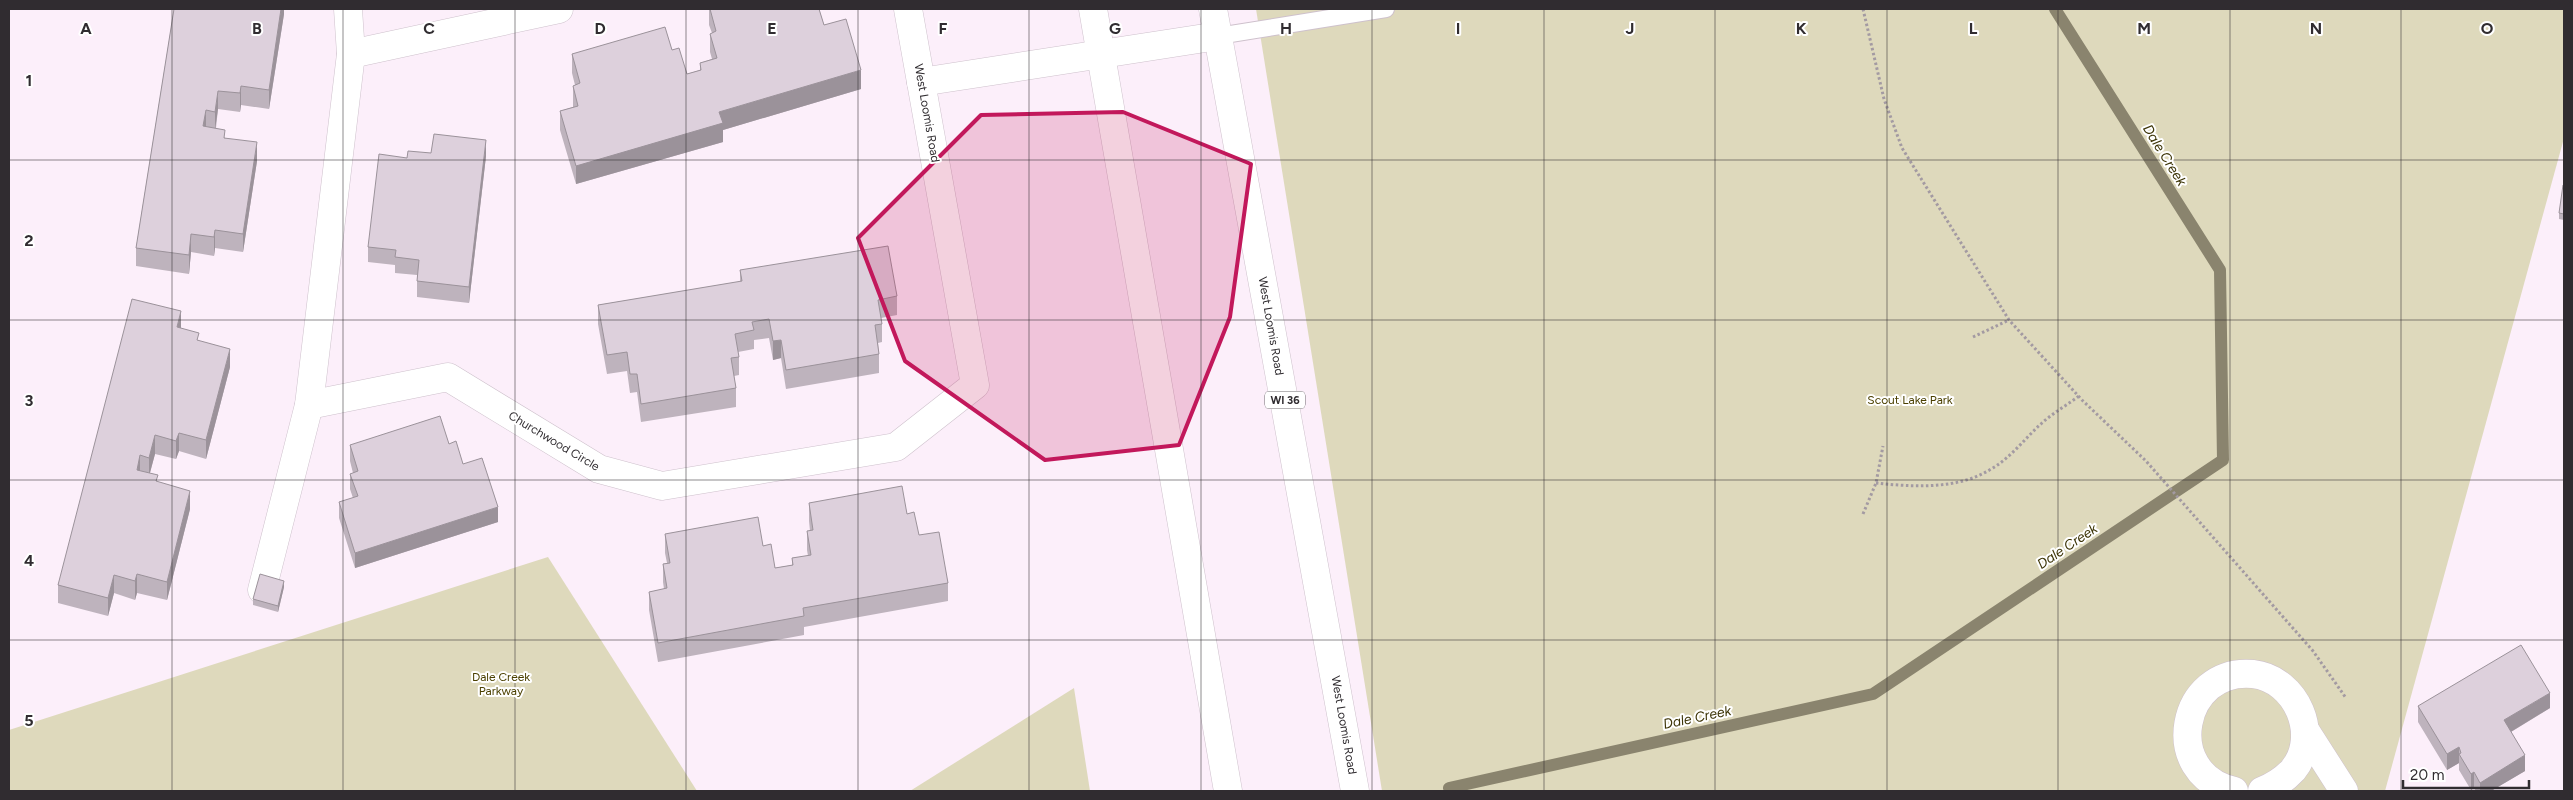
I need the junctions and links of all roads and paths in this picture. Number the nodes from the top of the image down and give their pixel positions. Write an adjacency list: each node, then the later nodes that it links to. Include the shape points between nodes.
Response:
1 (348, 9): 9 (street)
2 (559, 9): 9 (street)
3 (908, 9): 11 (street, West Loomis Road)
4 (1093, 9): 10 (street)
5 (1214, 9): 8 (street, West Loomis Road / WI 36)
6 (1386, 9): 8 (lane)
7 (1863, 9): 12 (path, via 1884,99 1902,148)
8 (1218, 36): 10 (street); 24 (street, West Loomis Road / WI 36)
9 (351, 54): 15 (street)
10 (1100, 54): 11 (street); 23 (street)
11 (921, 82): 17 (street, West Loomis Road, via 974,385)
12 (2009, 320): 13 (path); 14 (path)
13 (1973, 337)
14 (2079, 396): 18 (path, via 2043,422 1991,470 1965,480 1914,487); 21 (path, via 2146,460 2313,650)
15 (309, 405): 17 (street, Churchwood Circle, via 448,377 599,470 662,486); 20 (street)
16 (1883, 446): 18 (path)
17 (896, 447)
18 (1876, 483): 19 (path)
19 (1863, 514)
20 (262, 590)
21 (2346, 698)
22 (2305, 730): 25 (street, via 2301,710 2290,693 2273,680 2254,674 2233,676 2214,684 2199,696 2190,712 2186,730 2188,749 2195,766 2208,780); 26 (street, via 2303,751 2294,769); 27 (street)
23 (1228, 791)
24 (1355, 791)
25 (2234, 791)
26 (2262, 791)
27 (2344, 791)

